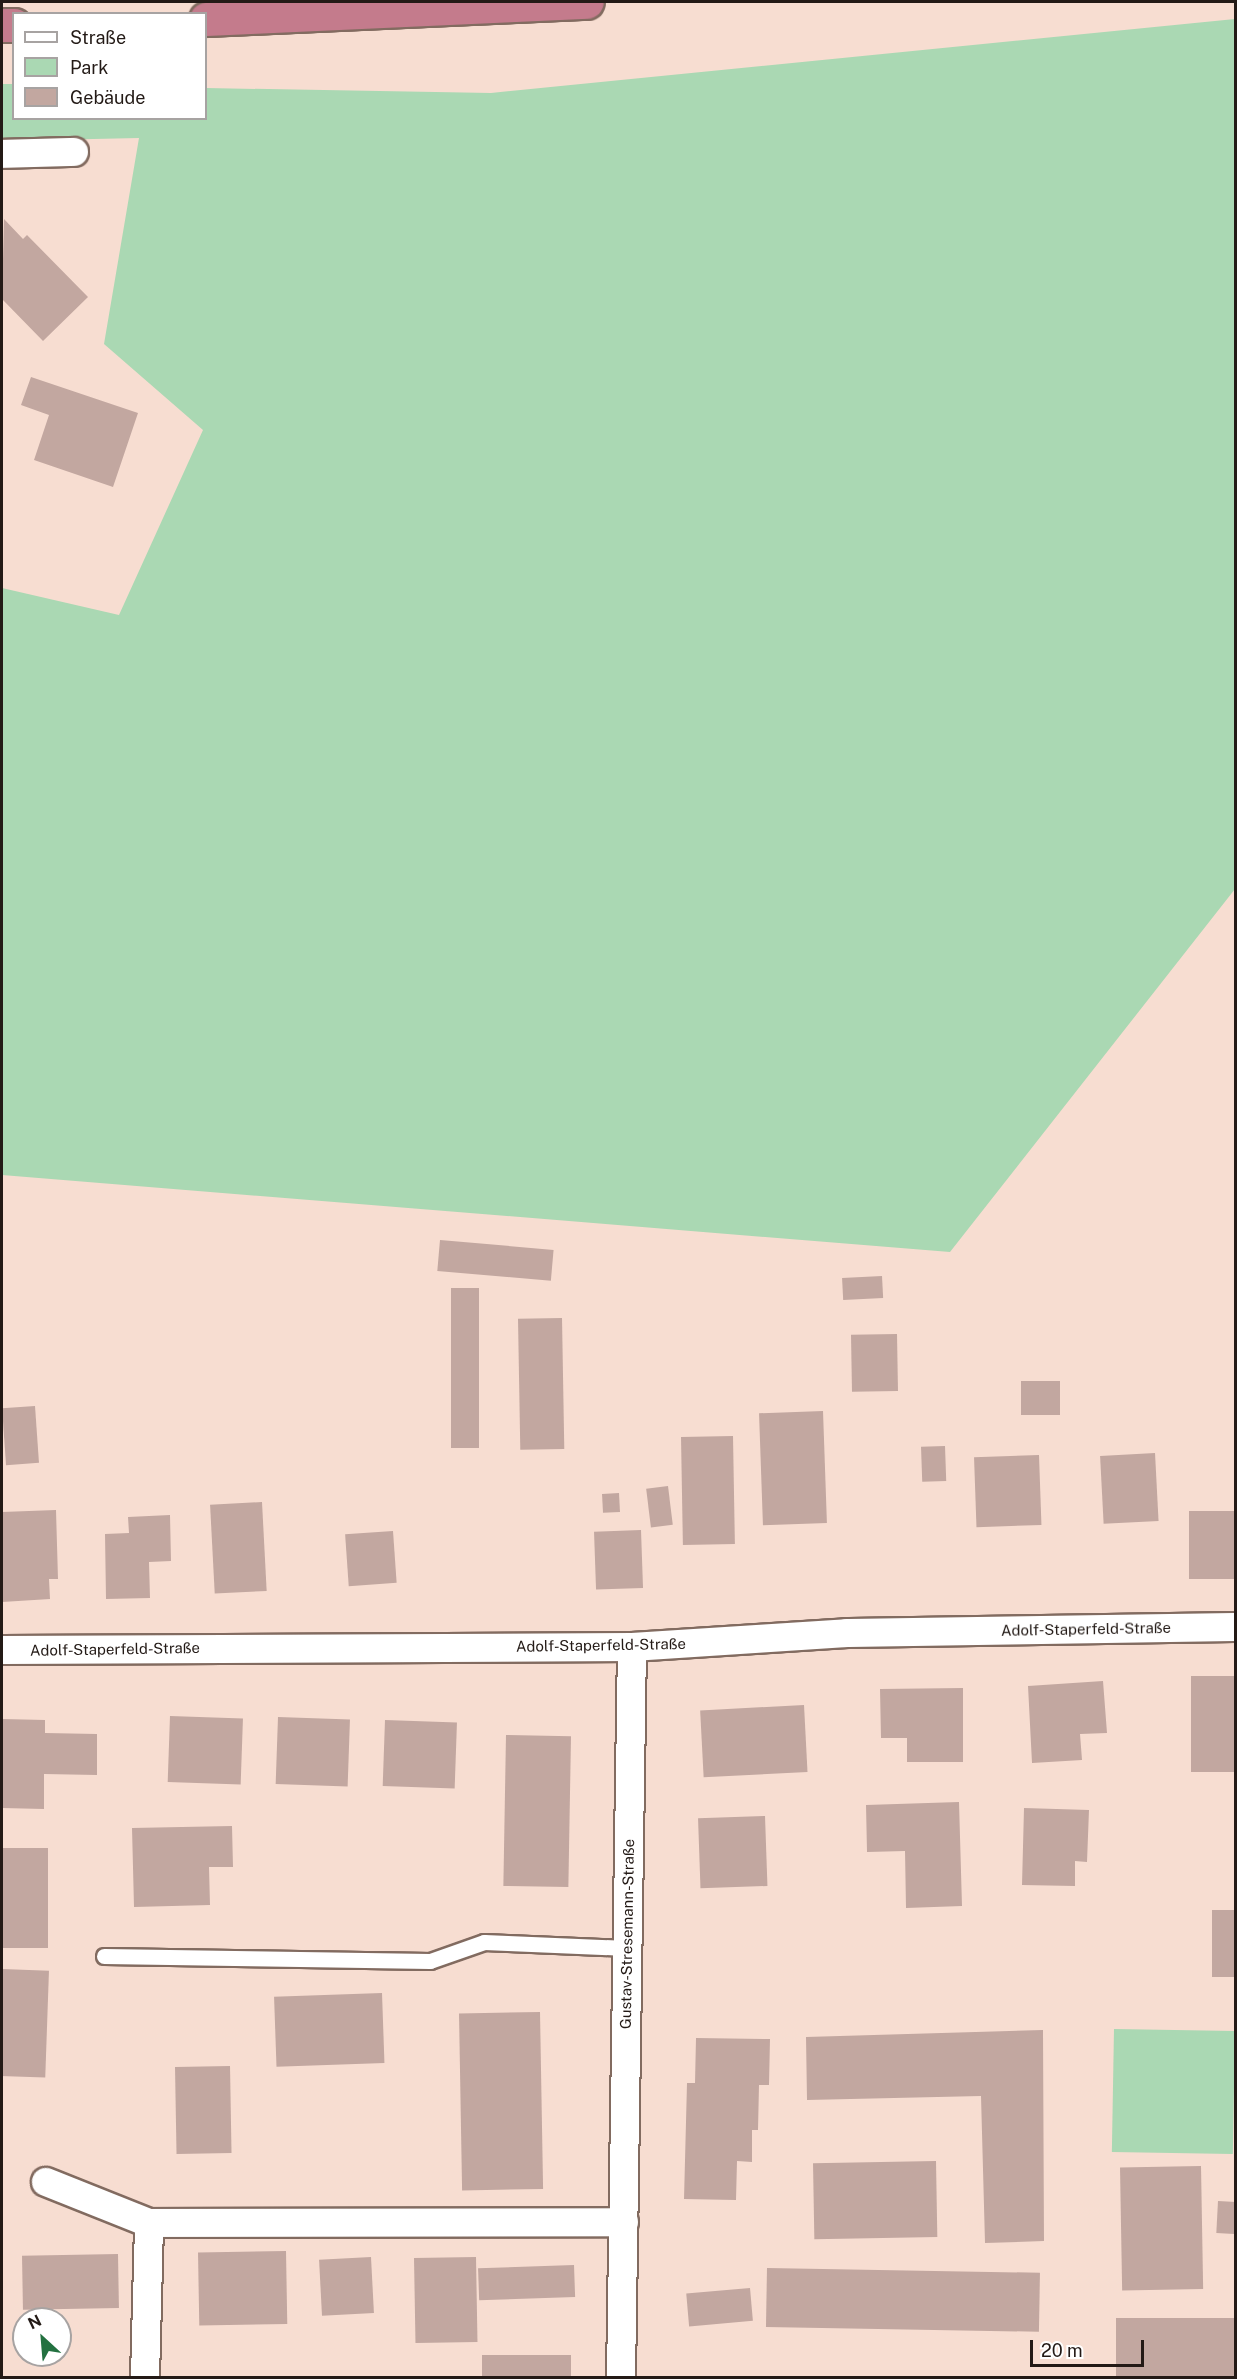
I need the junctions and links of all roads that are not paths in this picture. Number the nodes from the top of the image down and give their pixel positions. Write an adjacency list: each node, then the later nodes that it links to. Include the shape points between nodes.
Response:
1 (586, 2): 2 (highway)
2 (207, 19)
3 (74, 152): 4 (street)
4 (2, 154)
5 (1236, 1627): 6 (street, Adolf-Staperfeld-Straße, via 847,1633)
6 (632, 1647): 7 (street, Adolf-Staperfeld-Straße); 8 (street, Gustav-Stresemann-Straße)
7 (2, 1650)
8 (626, 1948): 9 (lane, via 484,1942 430,1961); 11 (street, Gustav-Stresemann-Straße)
9 (104, 1956)
10 (46, 2182): 12 (street)
11 (624, 2222): 12 (street); 14 (street, Gustav-Stresemann-Straße)
12 (149, 2223): 13 (street)
13 (146, 2378)
14 (621, 2378)

